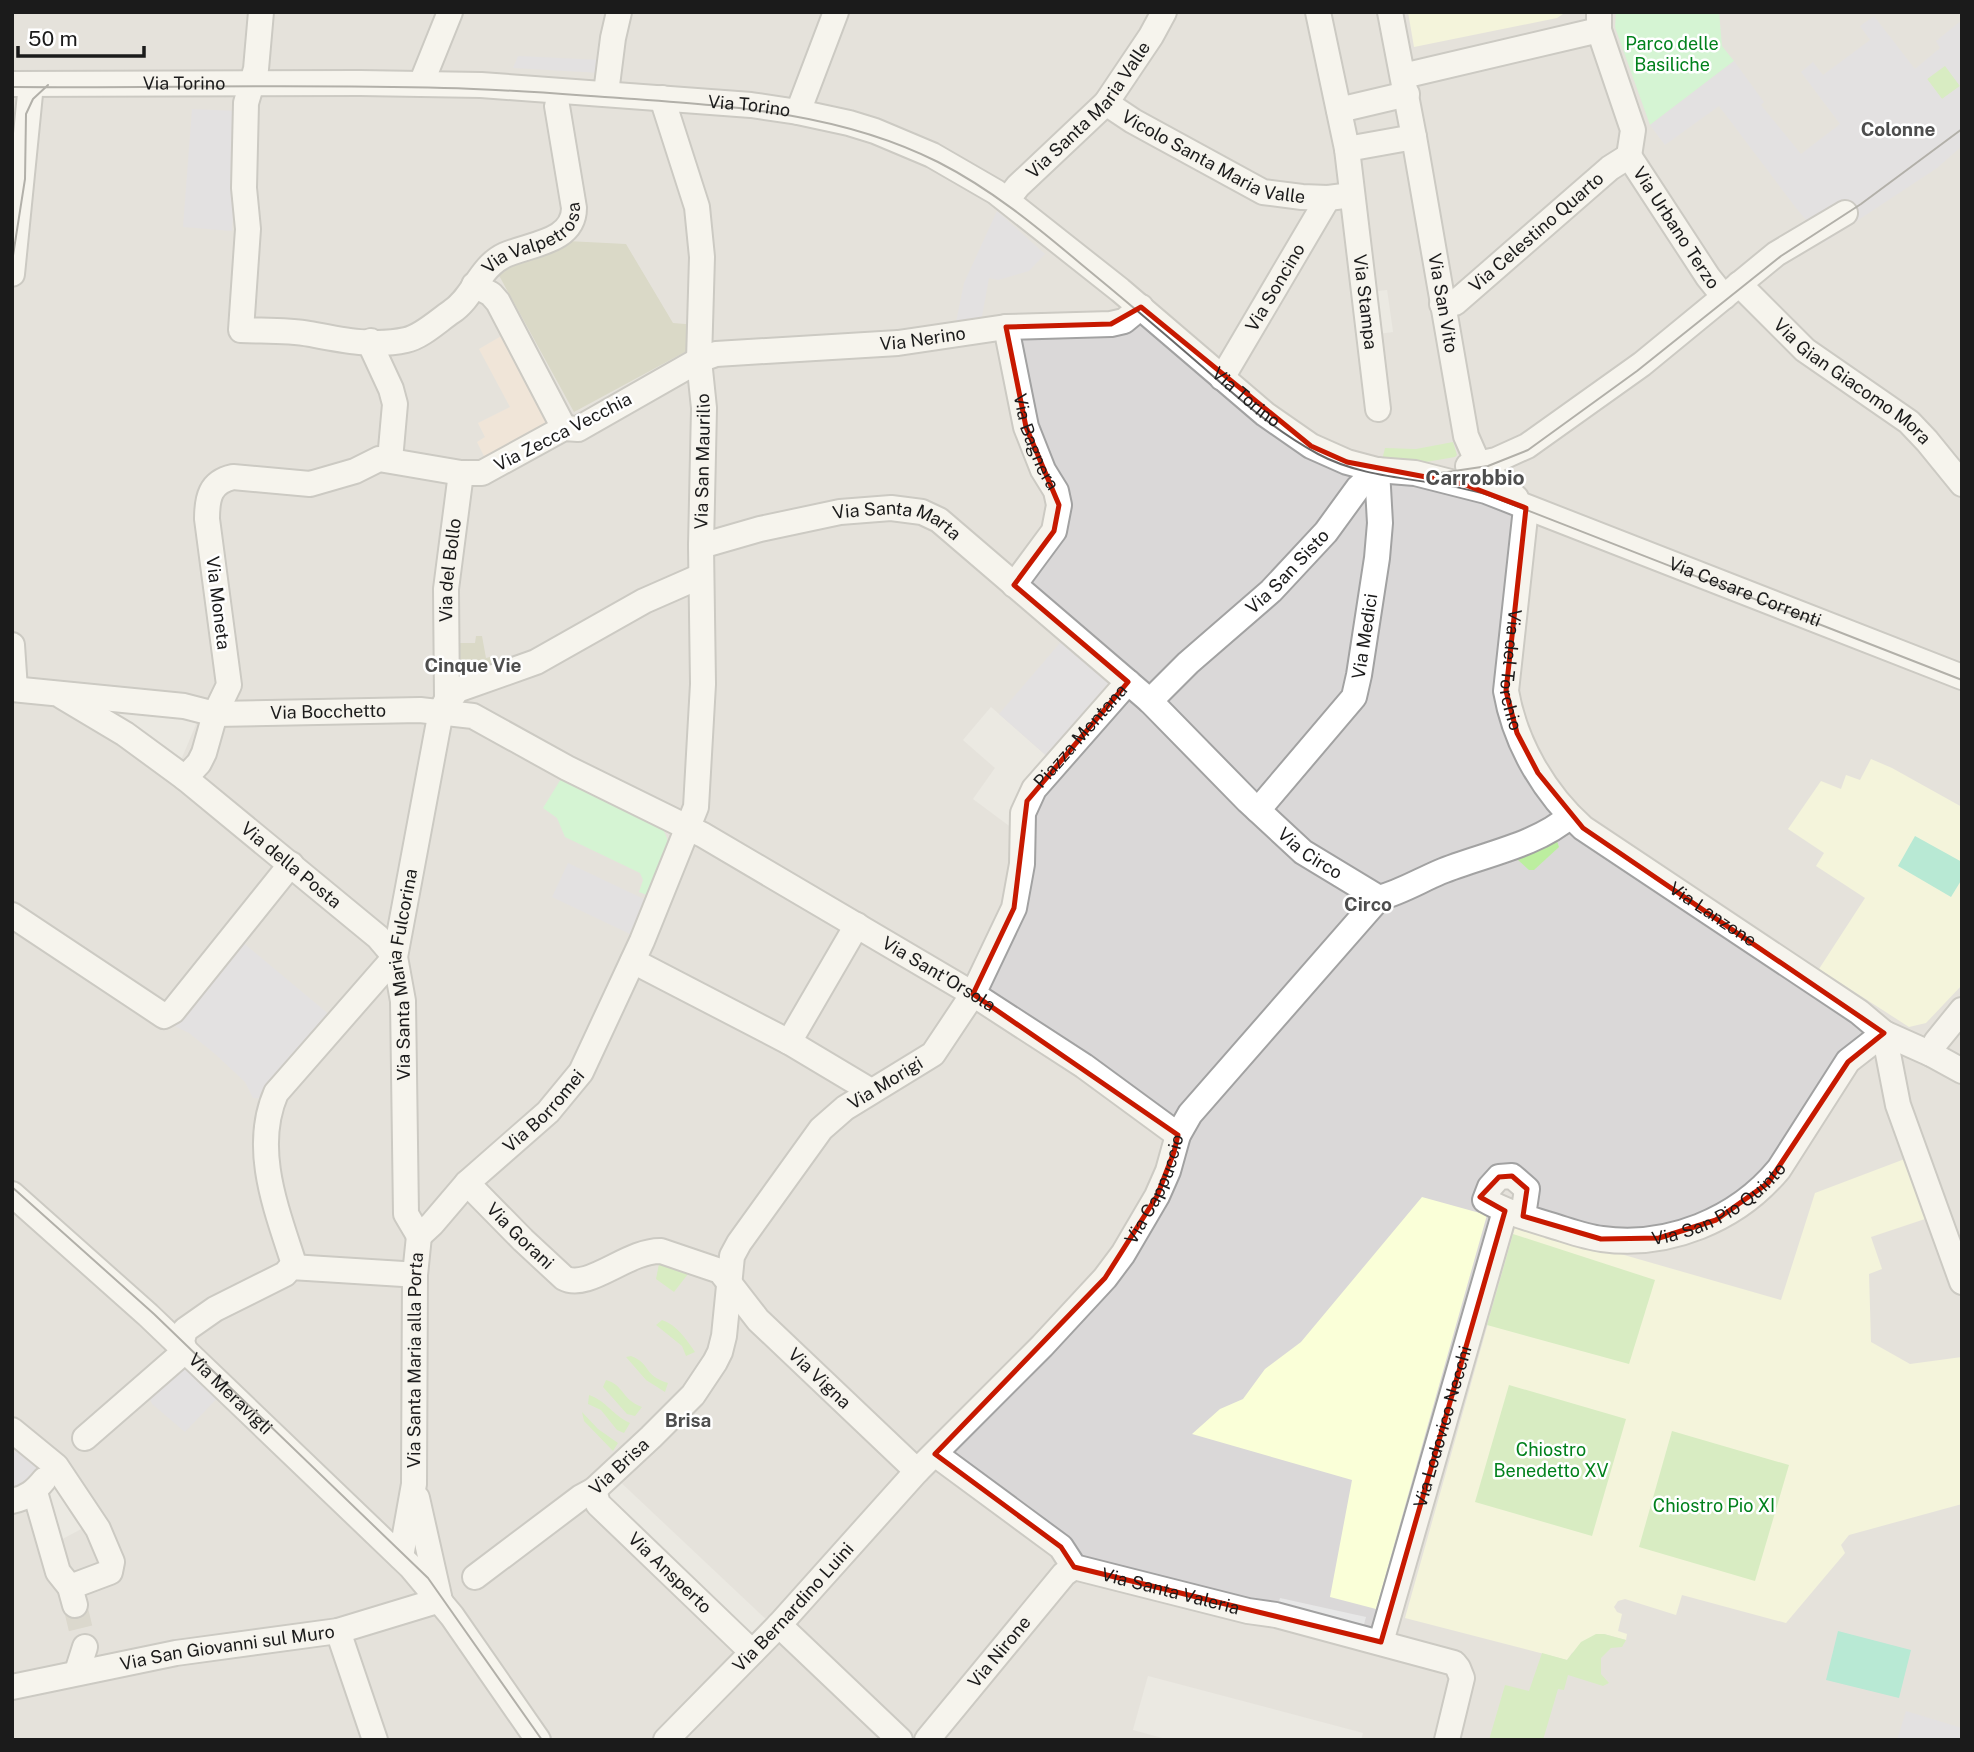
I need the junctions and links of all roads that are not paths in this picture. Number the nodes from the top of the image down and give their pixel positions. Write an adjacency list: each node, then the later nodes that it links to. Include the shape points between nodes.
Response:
1 (261, 12): 9 (street)
2 (450, 12): 11 (street)
3 (620, 12): 13 (street)
4 (836, 12): 18 (street)
5 (1164, 12): 15 (street, Via Santa Maria Valle)
6 (1318, 12): 17 (street, Via Stampa)
7 (1390, 12): 12 (street)
8 (1599, 21): 12 (street); 21 (street, via 1633,130)
9 (252, 83): 10 (street, Via Torino); 11 (street, Via Torino); 32 (street, via 246,103 248,229 241,330)
10 (22, 84): 26 (street)
11 (421, 84): 13 (street, Via Torino)
12 (1405, 85): 17 (street); 19 (street, Via San Vito)
13 (606, 93): 14 (street, Via Torino)
14 (662, 98): 18 (street, Via Torino); 33 (street, Via San Maurilio, via 697,207 702,257)
15 (1106, 103): 23 (street, Vicolo Santa Maria Valle, via 1263,192); 24 (street, Via Santa Maria Valle)
16 (557, 106): 27 (street, Via Valpetrosa, via 574,217 557,236 504,256)
17 (1339, 110): 20 (street, Via Stampa)
18 (798, 112): 24 (street, Via Torino, via 905,143)
19 (1415, 137): 20 (street); 29 (street, Via San Vito)
20 (1347, 149): 22 (street, Via Stampa)
21 (1629, 156): 28 (street, Via Urbano Terzo, via 1708,277); 29 (street, Via Celestino Quarto, via 1455,303)
22 (1352, 195): 23 (street); 35 (street, Via Stampa)
23 (1328, 198): 34 (street, Via Soncino)
24 (1007, 200): 30 (street, Via Torino)
25 (1846, 213): 28 (street, via 1796,240)
26 (12, 274)
27 (474, 285): 32 (street, Via Valpetrosa, via 458,307 414,337); 36 (street, via 498,302)
28 (1732, 290): 38 (street, via 1678,334 1644,344 1514,435); 42 (street, Via Gian Giacomo Mora, via 1794,341 1909,422)
29 (1442, 304): 38 (street, Via San Vito, via 1465,436)
30 (1141, 307): 31 (street, Via Nerino, via 1124,321 1111,324); 34 (street, Via Torino)
31 (1006, 327): 33 (street, Via Nerino, via 898,343 716,354); 46 (street, Via Bagnera, via 1026,427 1059,505 1054,531)
32 (371, 341): 37 (street, via 396,404)
33 (699, 360): 36 (street, Via Zecca Vecchia, via 579,429); 44 (street, Via San Maurilio, via 704,408)
34 (1222, 378): 39 (street, Via Torino, via 1311,446)
35 (1378, 409)
36 (564, 428): 40 (street, Via Zecca Vecchia, via 482,473)
37 (390, 460): 40 (street); 55 (street, Via Moneta, via 379,458 360,469 310,484 233,477 212,489 207,519 229,685)
38 (1481, 464): 41 (street); 43 (street)
39 (1377, 470): 41 (street); 53 (street, Via San Sisto, via 1271,591); 58 (street, Via Medici, via 1377,558 1354,697)
40 (461, 473): 54 (street, Via del Bollo, via 446,589 447,699)
41 (1415, 473): 43 (street, via 1486,491)
42 (1962, 484)
43 (1527, 508): 49 (street, Via Cesare Correnti); 59 (street, Via del Torchio, via 1506,691 1526,753)
44 (701, 546): 45 (street, Via San Maurilio); 46 (street, Via Santa Marta, via 826,515 891,508 922,512 939,520)
45 (701, 576): 54 (street, via 644,601 536,662 457,690); 60 (street, Via San Maurilio, via 702,698 696,807)
46 (1014, 585): 47 (street, Via Santa Marta)
47 (1063, 627): 50 (street, Piazza Mentana)
48 (12, 645): 51 (street)
49 (1962, 677)
50 (1128, 682): 53 (street, Via Circo); 61 (street, Piazza Mentana, via 1034,789 1023,813)
51 (14, 689): 52 (street, Via Bocchetto)
52 (57, 693): 55 (street, Via Bocchetto, via 184,706); 57 (street, Via della Posta)
53 (1150, 701): 58 (street, Via Circo)
54 (441, 712): 55 (street, Via Bocchetto); 56 (street, Via Bocchetto, via 473,716); 66 (street, Via Santa Maria Fulcorina)
55 (215, 714): 57 (street, Via Moneta, via 204,754)
56 (567, 768): 60 (street, Via Sant'Orsola)
57 (185, 778): 62 (street, Via della Posta)
58 (1258, 810): 63 (street, Via Circo, via 1303,852)
59 (1570, 816): 63 (street, via 1547,834); 70 (street, Via Lanzone)
60 (688, 828): 65 (street, Via Sant'Orsola); 67 (street, Via Borromei)
61 (1023, 831): 68 (street, Via Morigi, via 1014,908)
62 (291, 864): 64 (street, via 173,1011 164,1016); 66 (street, Via della Posta, via 378,936)
63 (1379, 898): 75 (street, Via Cappuccio, via 1190,1114)
64 (12, 915)
65 (857, 925): 68 (street, Via Sant'Orsola); 71 (street)
66 (395, 957): 79 (street, Via Santa Maria Fulcorina, via 403,1001 406,1214); 80 (street, via 276,1093 270,1107 266,1153)
67 (633, 961): 71 (street); 76 (street, Via Borromei, via 581,1072 548,1112)
68 (973, 994): 74 (street, Via Morigi, via 933,1054); 75 (street, Via Sant'Orsola, via 1084,1066)
69 (1962, 1010): 72 (street)
70 (1884, 1032): 72 (street, Via Lanzone); 78 (street, Via San Pio Quinto, via 1847,1062 1768,1184 1716,1220 1659,1238 1629,1240 1601,1239); 83 (street, via 1908,1138)
71 (789, 1042): 74 (street)
72 (1931, 1054): 73 (street, Via Lanzone)
73 (1962, 1071)
74 (871, 1091): 82 (street, Via Morigi, via 821,1129 807,1147 738,1243)
75 (1178, 1135): 87 (street, Via Cappuccio, via 1157,1196 1105,1278)
76 (467, 1183): 79 (street, Via Borromei); 82 (street, Via Gorani, via 571,1282 585,1280 626,1259 661,1251 720,1271)
77 (12, 1194): 84 (street, Via Meravigli)
78 (1514, 1213): 98 (street, Via Lodovico Necchi)
79 (419, 1236): 89 (street, Via Santa Maria alla Porta)
80 (291, 1267): 81 (street); 84 (street, via 185,1331)
81 (403, 1274)
82 (729, 1282): 87 (street, Via Vigna, via 758,1321); 90 (street, Via Brisa, via 724,1336 715,1362 693,1395)
83 (1962, 1282)
84 (185, 1352): 86 (street); 92 (street, Via Meravigli)
85 (12, 1430): 88 (street)
86 (85, 1438)
87 (926, 1463): 93 (street, via 1061,1547); 96 (street, Via Bernardino Luini)
88 (56, 1466): 91 (street); 91 (street, via 98,1529 112,1562 110,1572 73,1596)
89 (414, 1484): 92 (street, Via Santa Maria alla Porta); 95 (street, Via Santa Maria alla Porta)
90 (594, 1490): 94 (street, Via Brisa); 100 (street, Via Ansperto, via 598,1504)
91 (23, 1496)
92 (401, 1557): 95 (street, Via Meravigli)
93 (1074, 1567): 98 (street, Via Santa Valeria); 107 (street, Via Nirone)
94 (475, 1577)
95 (440, 1600): 97 (street, Via San Giovanni sul Muro); 104 (street, Via Meravigli)
96 (779, 1625): 100 (street, Via Bernardino Luini); 106 (street)
97 (338, 1630): 101 (street, Via San Giovanni sul Muro); 103 (street)
98 (1381, 1642): 108 (street, Via Santa Valeria, via 1443,1659 1458,1668 1462,1678)
99 (85, 1647): 101 (street)
100 (752, 1652): 105 (street, Via Bernardino Luini)
101 (77, 1672): 102 (street, Via San Giovanni sul Muro)
102 (12, 1687)
103 (375, 1740)
104 (538, 1740)
105 (666, 1740)
106 (901, 1740)
107 (927, 1740)
108 (1447, 1740)

